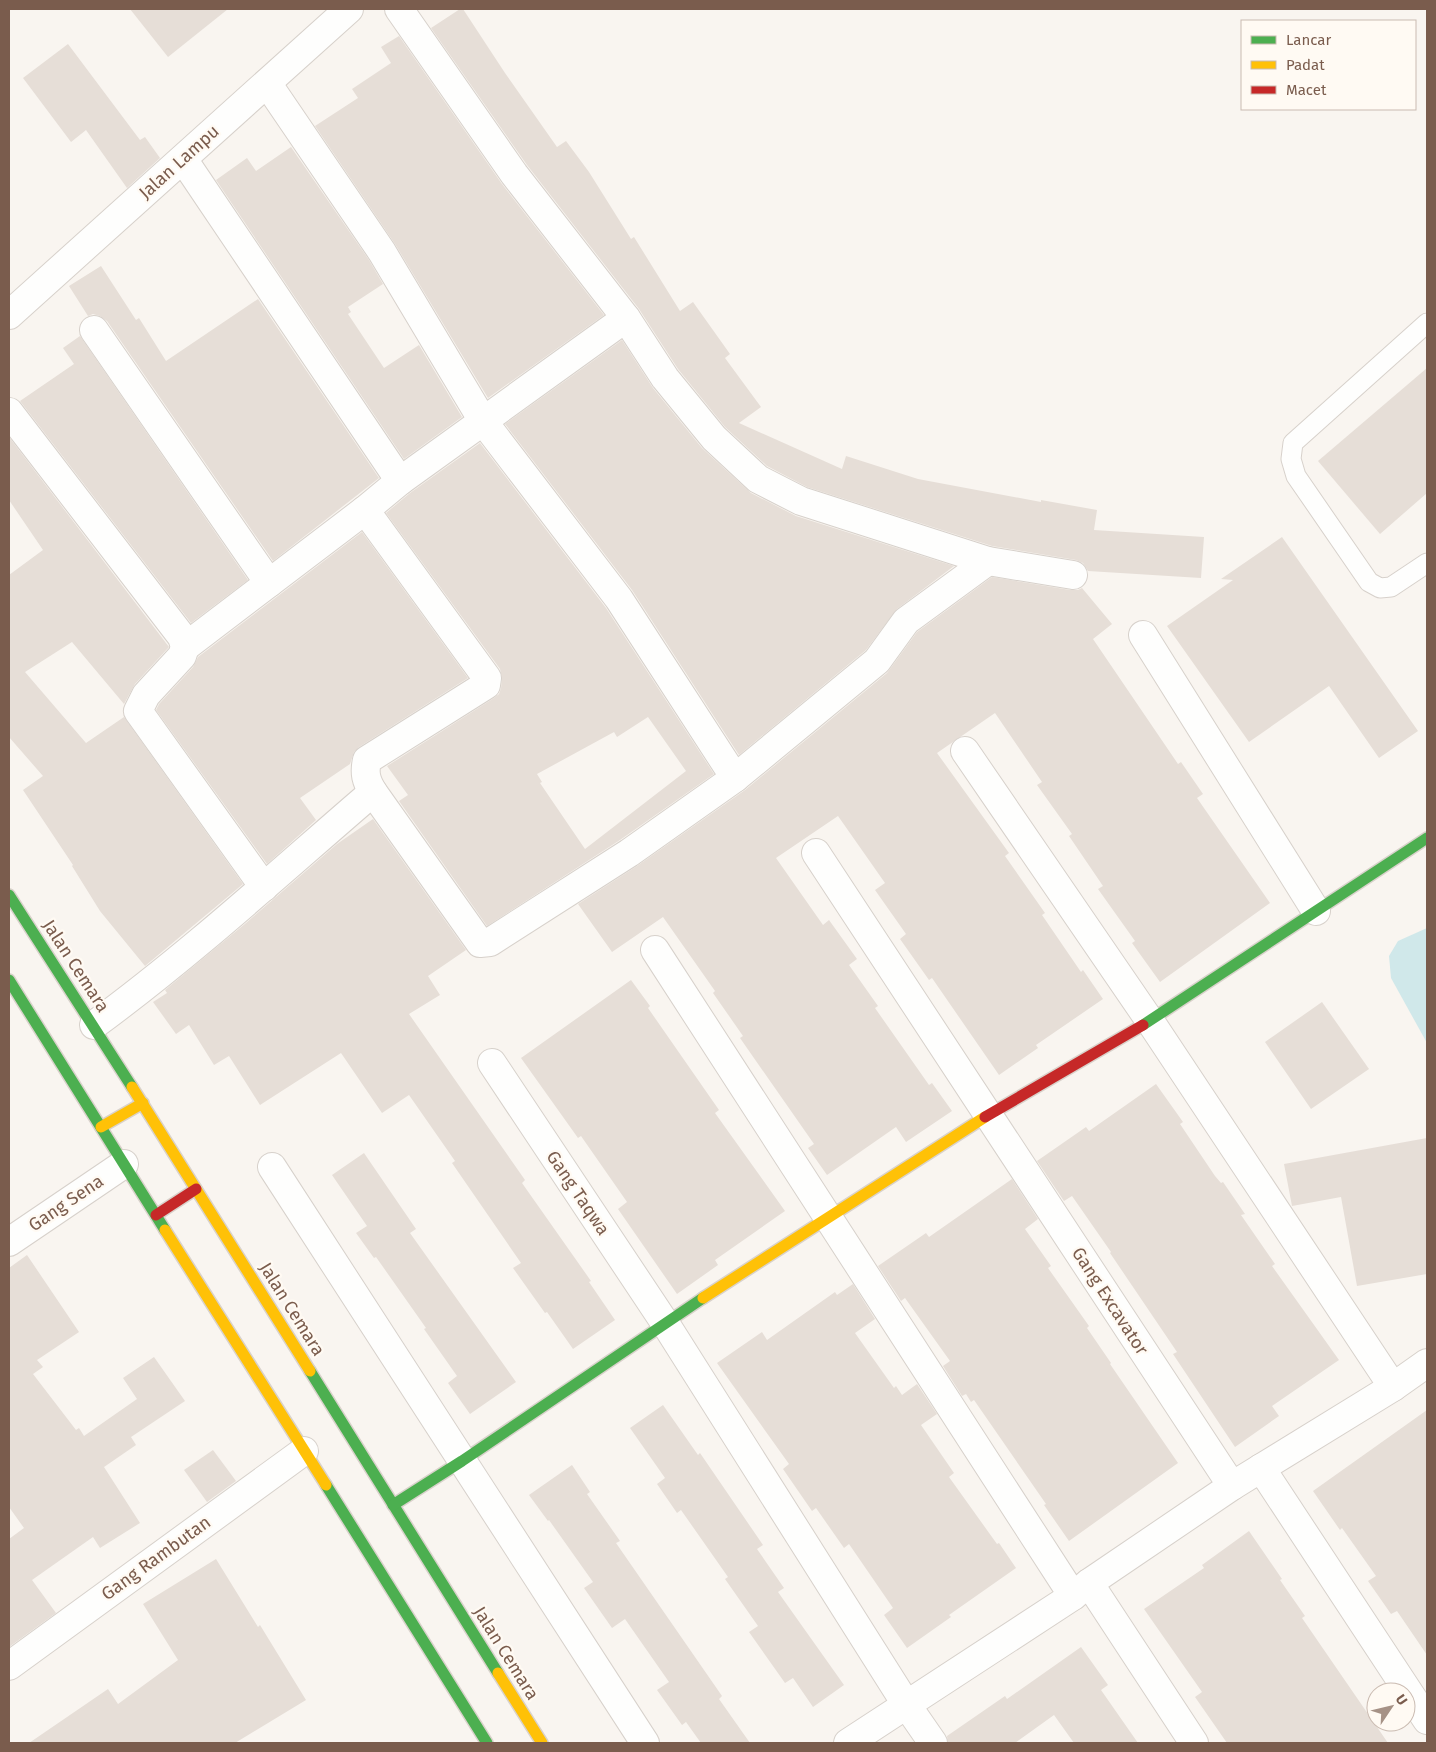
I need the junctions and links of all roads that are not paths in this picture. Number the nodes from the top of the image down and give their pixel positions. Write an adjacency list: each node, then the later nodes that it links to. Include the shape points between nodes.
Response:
1 (349, 9): 3 (street, Jalan Lampu)
2 (399, 9): 6 (street, via 514,174)
3 (267, 83): 4 (street, Jalan Lampu); 10 (street, via 382,252)
4 (183, 158): 5 (street, Jalan Lampu); 11 (street)
5 (9, 315)
6 (626, 318): 10 (street); 13 (street, via 665,378 708,430 758,478 801,501)
7 (1427, 323): 14 (lane, via 1293,443 1291,458 1296,476 1370,582 1380,588 1391,587)
8 (94, 330): 16 (street)
9 (9, 412): 18 (street, via 182,636)
10 (484, 421): 11 (street); 20 (street, via 620,599)
11 (400, 481): 12 (street)
12 (365, 510): 16 (street); 21 (street, via 487,678 486,685 367,760 364,771)
13 (988, 561): 15 (street); 20 (street, via 906,621 877,661)
14 (1427, 564)
15 (1074, 575)
16 (269, 583): 18 (street)
17 (1143, 635): 26 (street)
18 (185, 647): 24 (street, via 182,656 146,694 138,711)
19 (965, 752): 29 (street)
20 (735, 778): 21 (street, via 594,877 490,942 480,943)
21 (373, 792): 24 (street)
22 (1427, 838): 26 (main road)
23 (816, 853): 33 (street, Gang Excavator)
24 (264, 887): 30 (street, via 139,992)
25 (9, 895): 30 (main road, Jalan Cemara)
26 (1316, 911): 29 (main road)
27 (655, 950): 39 (street)
28 (9, 980): 34 (main road)
29 (1150, 1021): 33 (main road); 43 (street)
30 (94, 1025): 32 (main road, Jalan Cemara)
31 (492, 1063): 41 (street, Gang Taqwa)
32 (142, 1103): 34 (main road); 37 (main road, Jalan Cemara)
33 (988, 1115): 39 (main road); 47 (street, Gang Excavator)
34 (101, 1127): 35 (main road)
35 (124, 1164): 38 (main road); 40 (street, Gang Sena)
36 (272, 1167): 45 (street)
37 (196, 1189): 38 (main road); 48 (main road, Jalan Cemara)
38 (156, 1215): 44 (main road)
39 (828, 1218): 41 (main road); 49 (street)
40 (9, 1242)
41 (665, 1323): 45 (main road); 51 (street, Gang Taqwa)
42 (1427, 1363): 43 (street)
43 (1393, 1387): 46 (street)
44 (304, 1451): 50 (street, Gang Rambutan); 53 (main road)
45 (462, 1460): 48 (main road); 55 (street)
46 (1261, 1468): 47 (street); 52 (street)
47 (1232, 1486): 49 (street)
48 (393, 1504): 54 (main road, Jalan Cemara)
49 (1081, 1590): 51 (street); 58 (street)
50 (9, 1666)
51 (906, 1704): 56 (street); 57 (street, Gang Taqwa)
52 (1427, 1720)
53 (486, 1743)
54 (542, 1743)
55 (645, 1743)
56 (848, 1743)
57 (933, 1743)
58 (1194, 1743)

